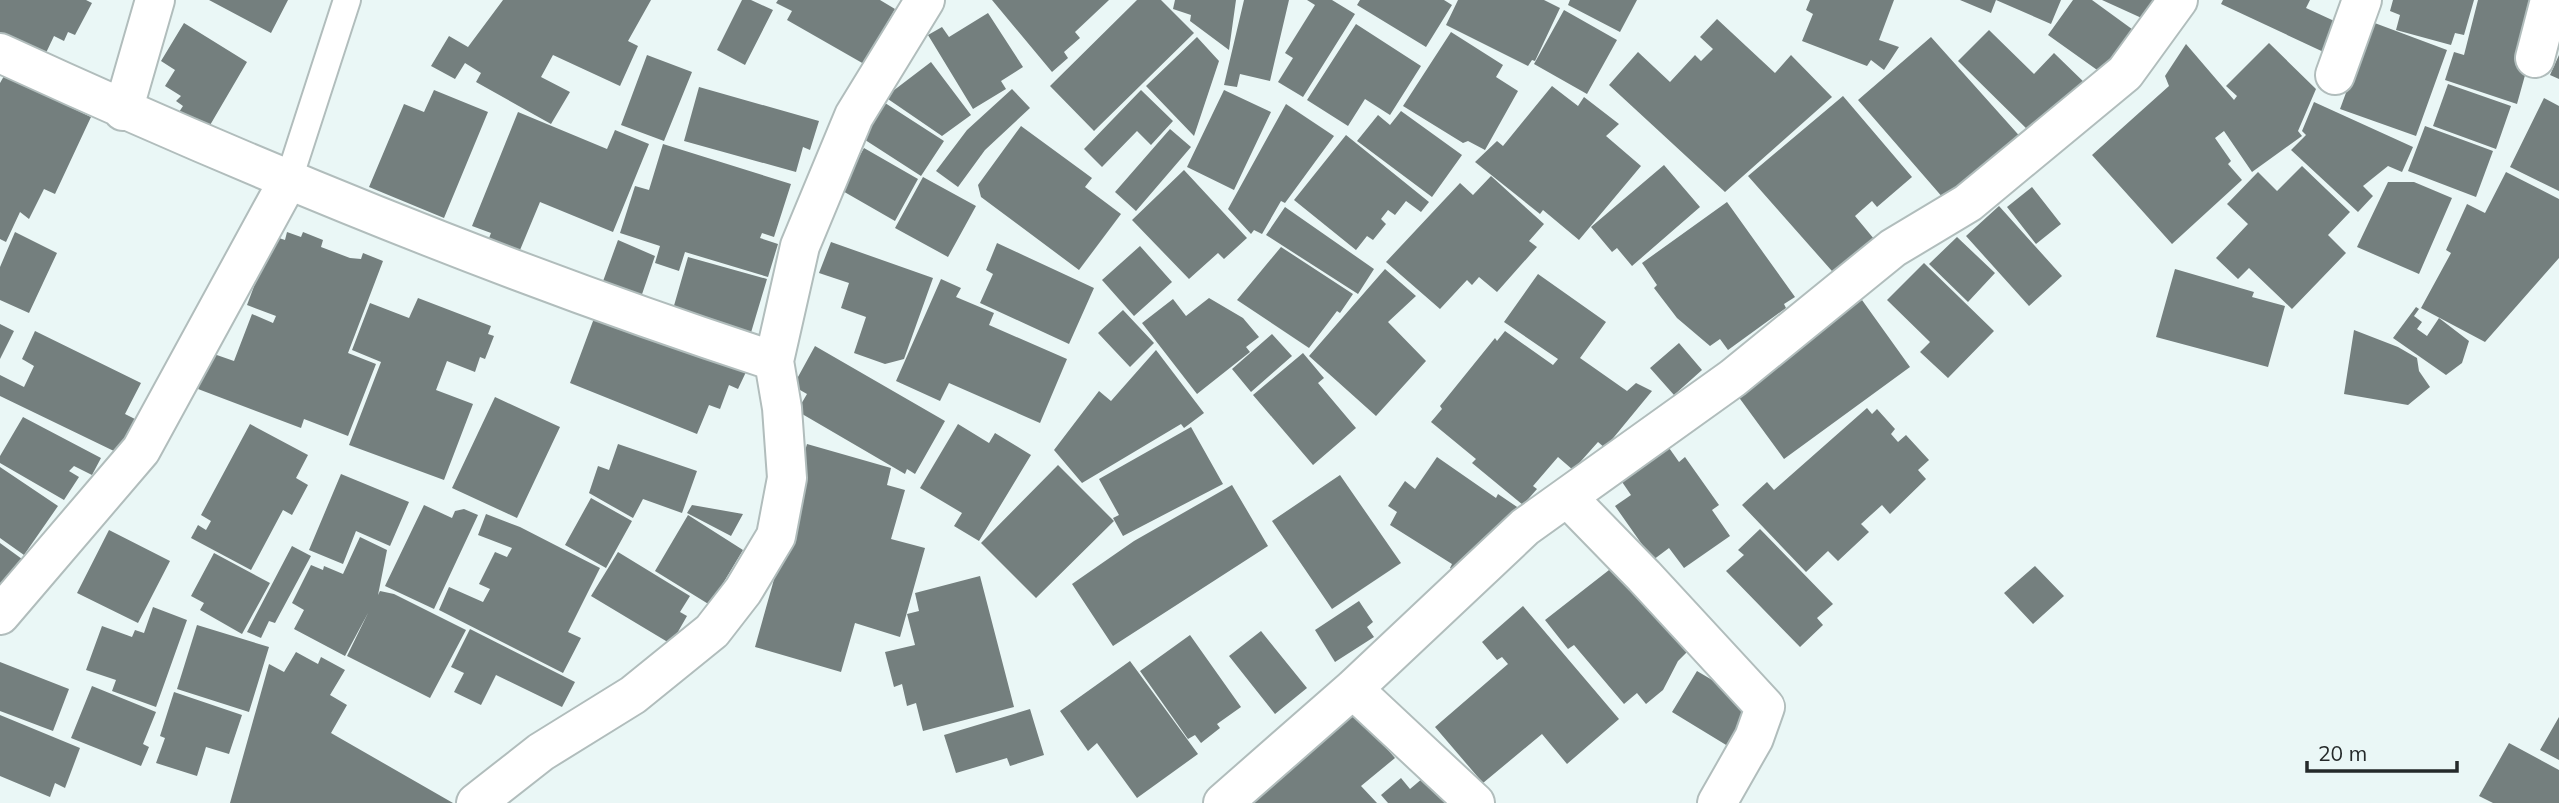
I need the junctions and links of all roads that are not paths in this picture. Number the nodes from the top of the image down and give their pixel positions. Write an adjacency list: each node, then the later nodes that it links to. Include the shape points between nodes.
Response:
1 (155, 0): 10 (street)
2 (348, 0): 11 (lane)
3 (925, 0): 12 (street, via 849,127 800,246)
4 (2178, 0): 13 (street, via 2125,73 1978,195 1893,248 1733,378)
5 (2362, 0): 9 (street)
6 (2550, 0): 8 (street)
7 (0, 53): 10 (street)
8 (2535, 58)
9 (2335, 75)
10 (123, 111): 11 (street)
11 (289, 179): 12 (street, via 652,321); 14 (street, via 141,450)
12 (774, 361): 16 (street, via 787,478 776,536 743,591 712,631 633,695 541,752)
13 (1567, 497): 15 (street, via 1525,527); 19 (street, via 1765,708 1754,738)
14 (0, 614)
15 (1353, 689): 17 (street); 18 (street)
16 (476, 803)
17 (1223, 803)
18 (1475, 803)
19 (1717, 803)

